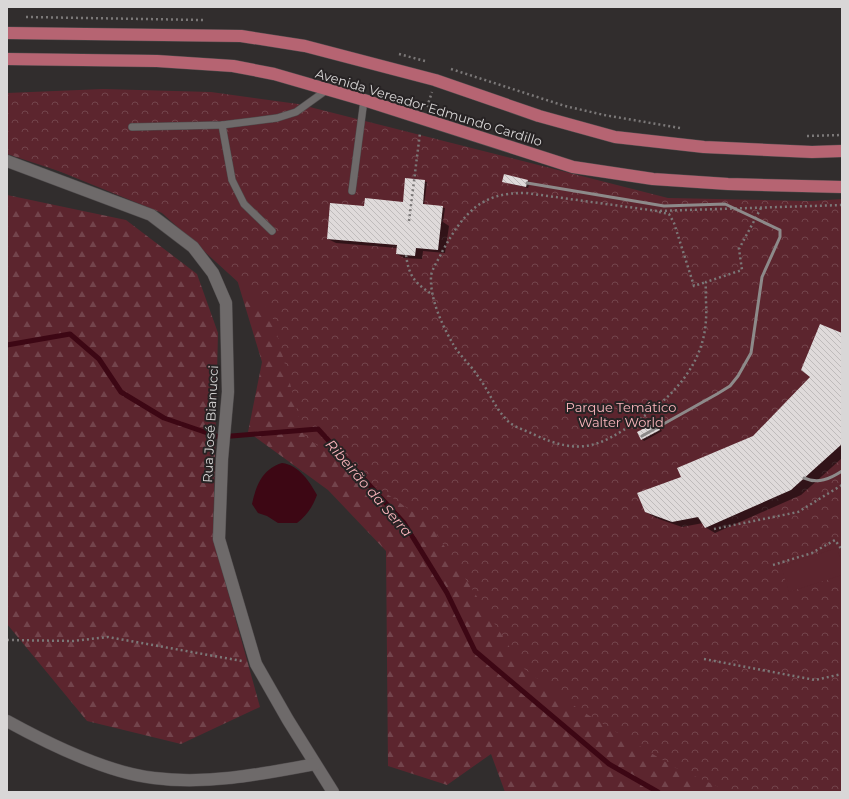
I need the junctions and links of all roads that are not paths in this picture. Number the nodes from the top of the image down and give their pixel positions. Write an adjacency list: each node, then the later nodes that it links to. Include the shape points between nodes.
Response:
1 (7, 33): 7 (main road, Avenida Vereador Edmundo Cardillo, via 241,36 306,46 435,80 540,116 615,137 704,147)
2 (7, 60): 3 (main road, Avenida Vereador Edmundo Cardillo, via 157,61 233,66 274,74)
3 (328, 90): 4 (main road, Avenida Vereador Edmundo Cardillo); 5 (lane, via 296,112 277,118)
4 (364, 100): 9 (main road, Avenida Vereador Edmundo Cardillo, via 573,167 653,179 728,184); 10 (lane)
5 (222, 124): 6 (lane); 11 (lane, via 232,180 244,204)
6 (132, 127)
7 (842, 151)
8 (7, 161): 13 (street, Rua José Bianucci, via 151,215 193,247 213,273 226,303 228,392 219,538 256,664)
9 (842, 186)
10 (352, 191)
11 (272, 230)
12 (7, 721): 13 (street, via 38,738 113,769 154,778 198,780 262,774)
13 (315, 764): 14 (street, Rua José Bianucci)
14 (333, 792)

